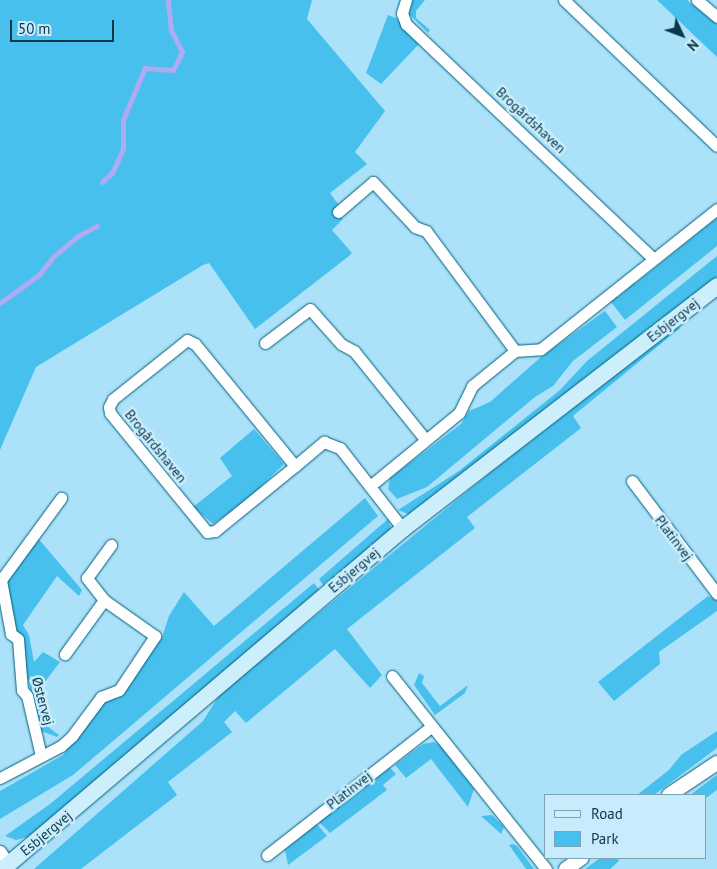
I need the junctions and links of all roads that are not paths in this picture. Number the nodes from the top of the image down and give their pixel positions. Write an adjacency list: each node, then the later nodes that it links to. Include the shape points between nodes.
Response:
1 (406, 0): 8 (street, Brogårdshaven, via 402,13 406,24)
2 (564, 0): 5 (street)
3 (696, 0): 4 (street)
4 (717, 17)
5 (717, 146)
6 (717, 209): 8 (street)
7 (338, 212): 11 (street, via 374,182 415,226 426,231)
8 (653, 258): 11 (street, via 541,349)
9 (717, 286): 17 (main road, Esbjergvej)
10 (265, 343): 12 (street, via 310,309 341,344 354,351)
11 (515, 351): 12 (street, via 472,386 459,413)
12 (425, 439): 15 (street)
13 (295, 466): 13 (street, Brogårdshaven, via 215,531 207,532 110,414 109,407 113,399 187,340 195,344); 15 (street, Brogårdshaven, via 324,442 332,443 340,448)
14 (632, 482): 19 (street, Platinvej)
15 (370, 486): 17 (street, Brogårdshaven)
16 (60, 498): 24 (street, Østervej, via 1,580 11,634 18,639 22,690 28,696)
17 (403, 529): 30 (main road, Esbjergvej)
18 (111, 545): 20 (street, Østervej, via 87,578)
19 (717, 594)
20 (104, 600): 21 (street); 24 (street, Østervej, via 156,636 119,690 101,697 72,736)
21 (65, 654)
22 (392, 676): 23 (street)
23 (432, 726): 28 (street, Platinvej); 31 (street)
24 (41, 756): 26 (street, Østervej)
25 (717, 763): 27 (street)
26 (0, 778)
27 (670, 794)
28 (267, 855)
29 (581, 859): 32 (street)
30 (4, 861)
31 (546, 869)
32 (566, 869)

